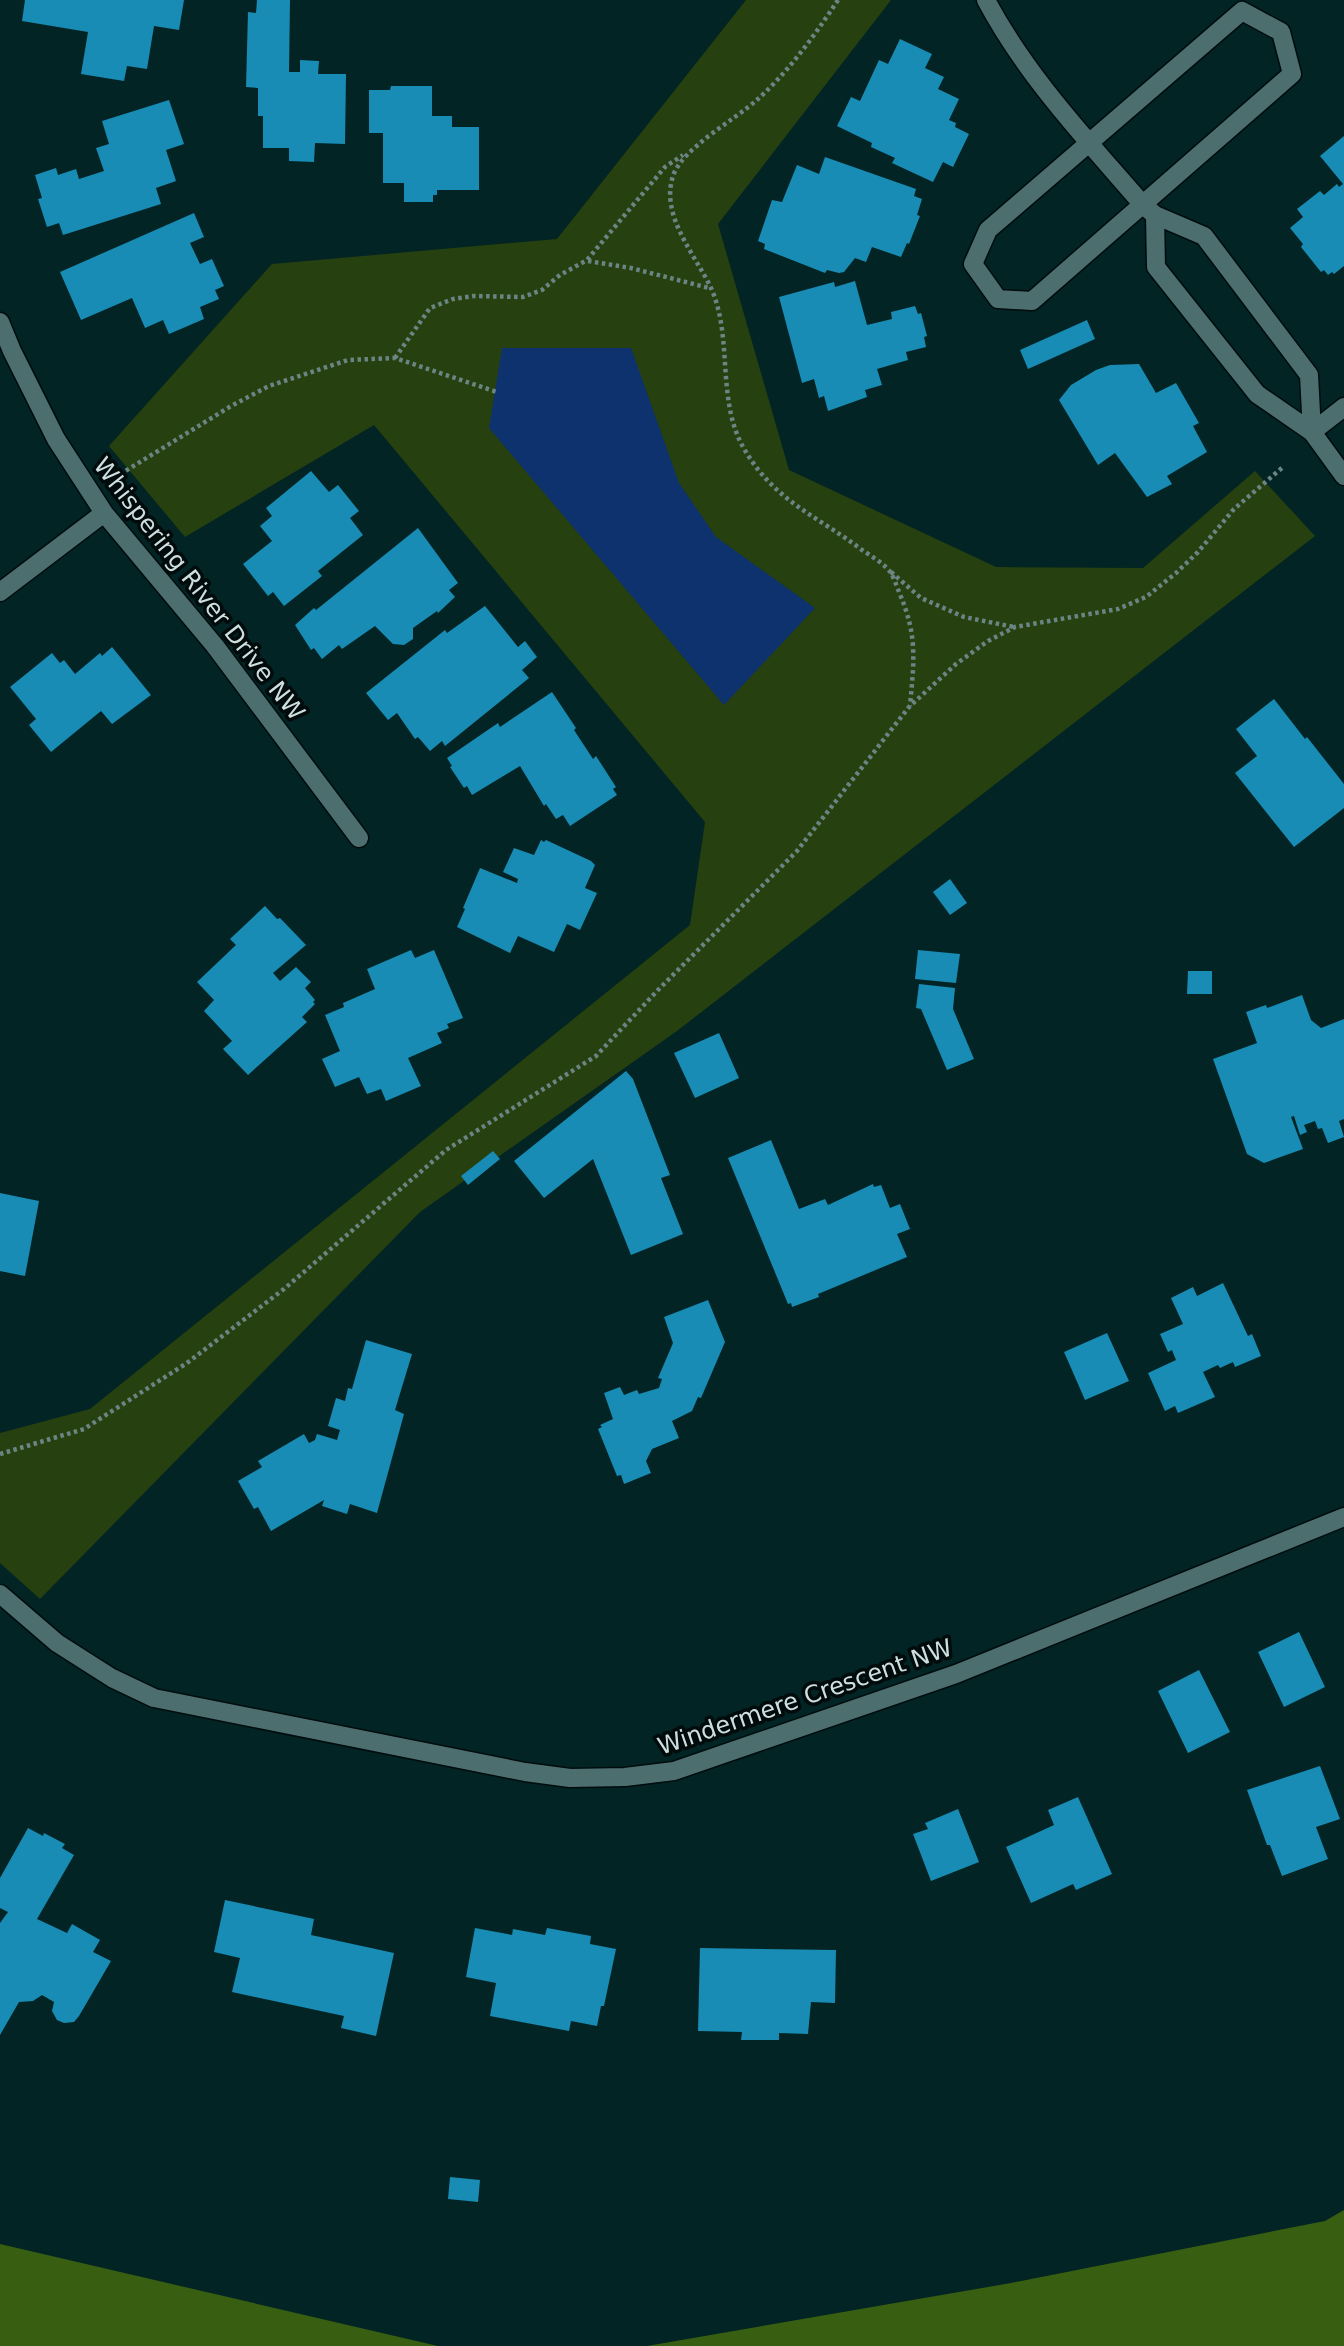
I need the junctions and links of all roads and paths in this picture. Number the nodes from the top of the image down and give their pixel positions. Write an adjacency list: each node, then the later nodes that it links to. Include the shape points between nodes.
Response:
1 (838, 0): 4 (path, via 760,97)
2 (986, 0): 3 (street, via 1030,71)
3 (1089, 142): 5 (street); 5 (street, via 988,230 973,264 998,299 1032,301); 5 (street, via 1242,11 1281,32 1292,74)
4 (687, 152): 6 (path, via 665,167); 7 (path, via 673,174 672,208)
5 (1149, 210): 12 (street, via 1156,267 1257,394); 12 (street, via 1204,236 1309,375)
6 (587, 260): 7 (path); 9 (path, via 523,297 474,296 430,308)
7 (710, 288): 17 (path, via 717,303 732,423 744,451 782,495)
8 (0, 322): 15 (street, Whispering River Drive NW, via 56,439)
9 (395, 358): 10 (path); 15 (path, via 348,360 269,386)
10 (497, 392)
11 (1344, 407): 12 (street)
12 (1312, 432): 14 (street)
13 (1283, 467): 19 (path, via 1146,597 1118,609)
14 (1344, 476)
15 (90, 493): 16 (street, Whispering River Drive NW)
16 (104, 513): 18 (street); 21 (street, Whispering River Drive NW, via 215,646)
17 (890, 571): 19 (path, via 921,598 964,617); 20 (path, via 910,617 914,661)
18 (0, 592)
19 (1015, 627): 20 (path, via 956,664)
20 (909, 707): 22 (path, via 797,851 596,1056 446,1150 284,1289 187,1363 84,1429)
21 (359, 838)
22 (0, 1454)
23 (1344, 1517): 24 (street, Windermere Crescent NW, via 956,1674 674,1771 625,1777 570,1778 497,1768 154,1698 57,1643)
24 (0, 1594)

